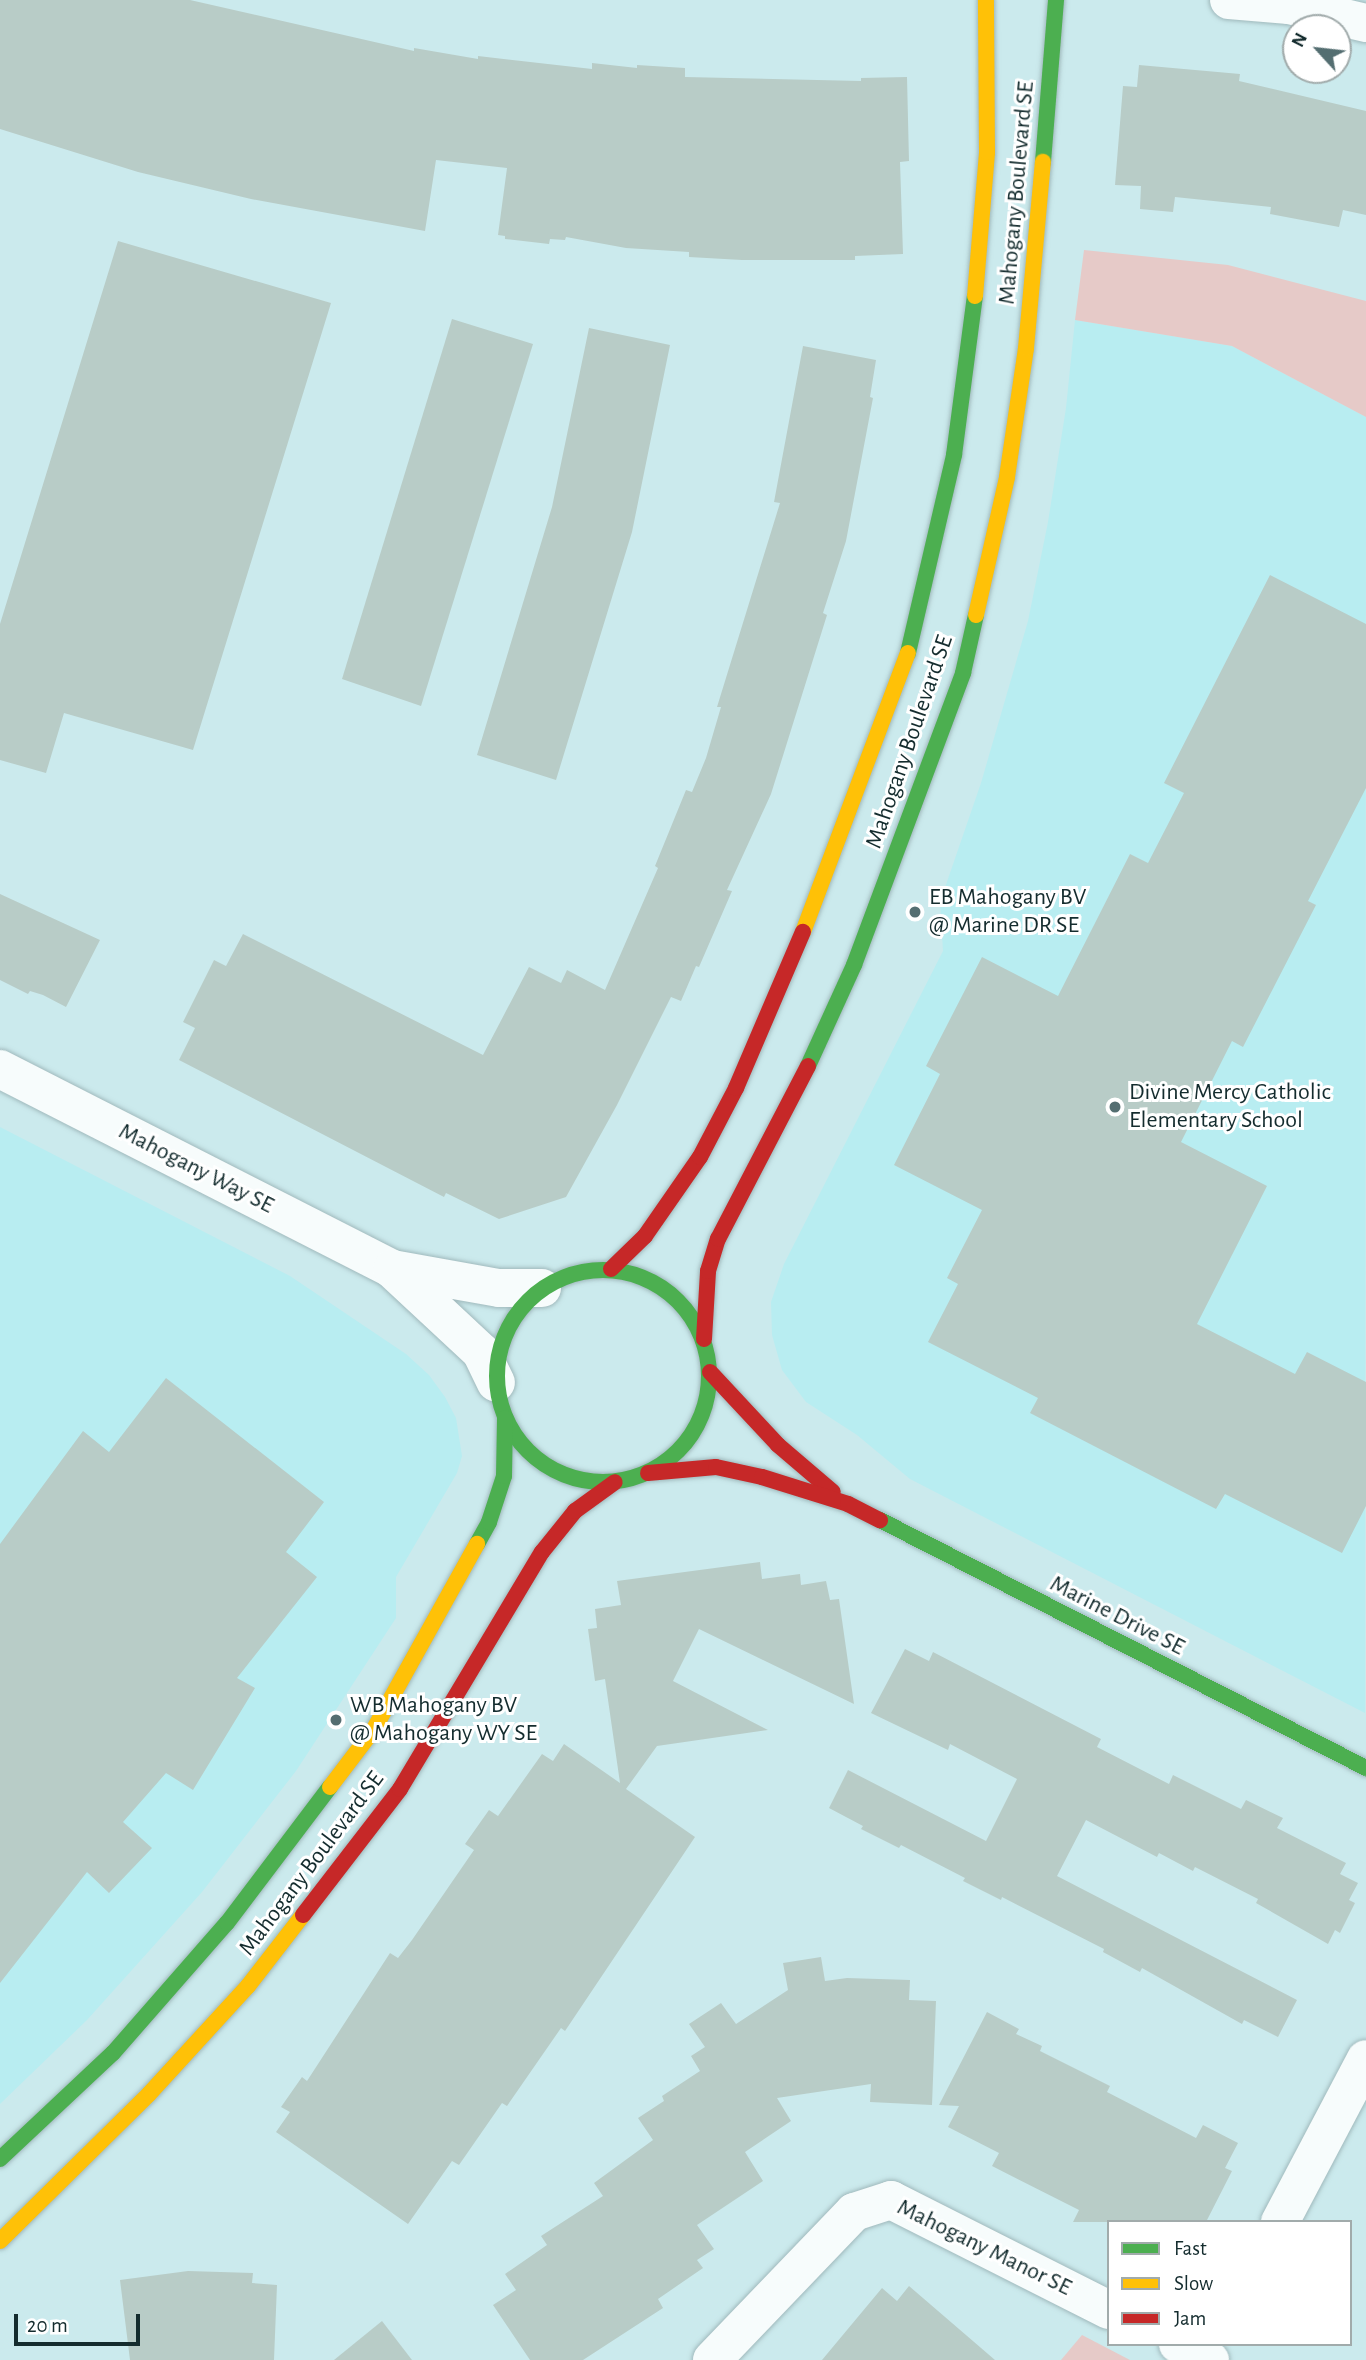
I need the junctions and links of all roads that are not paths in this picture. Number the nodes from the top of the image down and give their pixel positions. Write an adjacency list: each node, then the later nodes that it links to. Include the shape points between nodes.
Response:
1 (986, 0): 7 (street, Mahogany Boulevard SE, via 987,152 972,336 954,455 906,664 785,979 736,1088 700,1157 645,1236)
2 (1056, 0): 9 (street, Mahogany Boulevard SE, via 1026,348 1007,477 963,673 854,965 788,1109 718,1239 708,1271)
3 (1229, 0): 4 (street, via 1289,5)
4 (1366, 23)
5 (0, 1069): 6 (street, Mahogany Way SE)
6 (392, 1269): 8 (street, Mahogany Way SE, via 499,1288); 11 (street, Mahogany Way SE, via 481,1352)
7 (611, 1269): 8 (street, via 575,1272); 9 (street, via 641,1275 668,1290 690,1312)
8 (542, 1288): 11 (street, via 516,1314 500,1347)
9 (704, 1339): 10 (street)
10 (710, 1372): 12 (street, via 706,1403 694,1432 674,1456); 14 (street, Marine Drive SE, via 778,1445)
11 (500, 1401): 13 (street, via 519,1442 538,1461 562,1475 588,1482); 17 (street, Mahogany Boulevard SE, via 504,1476 489,1522 374,1729 218,1933 113,2053)
12 (648, 1473): 13 (street); 14 (street, Marine Drive SE, via 716,1467)
13 (615, 1482): 19 (street, Mahogany Boulevard SE, via 575,1511 542,1552 400,1789 248,1986 149,2094)
14 (848, 1504): 15 (street, Marine Drive SE)
15 (1366, 1768)
16 (1366, 2059): 18 (street)
17 (0, 2159)
18 (1281, 2220)
19 (0, 2241)
20 (1107, 2309): 21 (street, Mahogany Manor SE, via 891,2200 854,2211)
21 (712, 2360)

